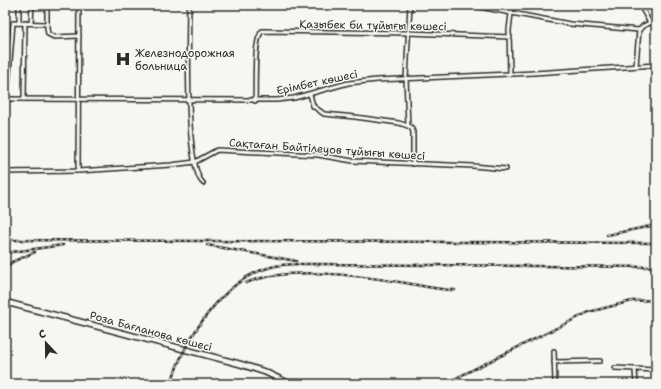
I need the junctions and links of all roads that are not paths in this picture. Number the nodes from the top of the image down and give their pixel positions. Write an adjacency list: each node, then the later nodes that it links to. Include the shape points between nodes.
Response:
1 (19, 5): 12 (street)
2 (32, 5): 14 (street)
3 (47, 5): 16 (street)
4 (79, 5): 19 (street)
5 (188, 5): 29 (street)
6 (410, 5): 18 (street)
7 (469, 5): 10 (street)
8 (512, 5): 10 (street)
9 (640, 5): 15 (street)
10 (511, 13): 17 (street, via 570,24); 20 (street)
11 (656, 20): 15 (street)
12 (19, 23): 13 (street); 26 (street, via 13,23)
13 (25, 23): 14 (street); 27 (street)
14 (31, 23): 16 (street)
15 (650, 23): 17 (street)
16 (47, 24): 19 (street, via 50,36)
17 (639, 30): 22 (street)
18 (409, 33): 20 (street, Қазыбек би тұйығы көшесі); 24 (street); 30 (street, Қазыбек би тұйығы көшесі, via 262,31 258,37 256,56)
19 (79, 36): 28 (street)
20 (510, 37): 23 (street)
21 (656, 65): 22 (street, Ерімбет көшесі)
22 (636, 66): 23 (street, Ерімбет көшесі)
23 (510, 74): 24 (street, Ерімбет көшесі)
24 (406, 78): 25 (street, Ерімбет көшесі, via 348,83); 31 (street)
25 (310, 94): 30 (street, Ерімбет көшесі); 31 (street, via 314,106 324,114 355,116)
26 (6, 99): 27 (street, Ерімбет көшесі)
27 (24, 99): 28 (street, Ерімбет көшесі)
28 (78, 100): 29 (street, Ерімбет көшесі); 35 (street)
29 (188, 101): 30 (street, Ерімбет көшесі); 32 (street)
30 (256, 101)
31 (408, 126): 33 (street, via 413,132)
32 (195, 162): 33 (street, Сақтаған Байтілеуов тұйығы көшесі, via 217,150 244,150); 35 (street, Сақтаған Байтілеуов тұйығы көшесі); 37 (street)
33 (413, 164): 34 (street, Сақтаған Байтілеуов тұйығы көшесі)
34 (506, 169)
35 (78, 171): 36 (street, Сақтаған Байтілеуов тұйығы көшесі)
36 (5, 172)
37 (203, 183)
38 (5, 302): 45 (street, Роза Бағланова көшесі, via 240,364)
39 (554, 351): 41 (street)
40 (600, 361): 41 (street)
41 (554, 362): 46 (street)
42 (615, 368): 43 (street)
43 (635, 370): 44 (street); 47 (street)
44 (656, 370)
45 (290, 384)
46 (555, 384)
47 (636, 384)

